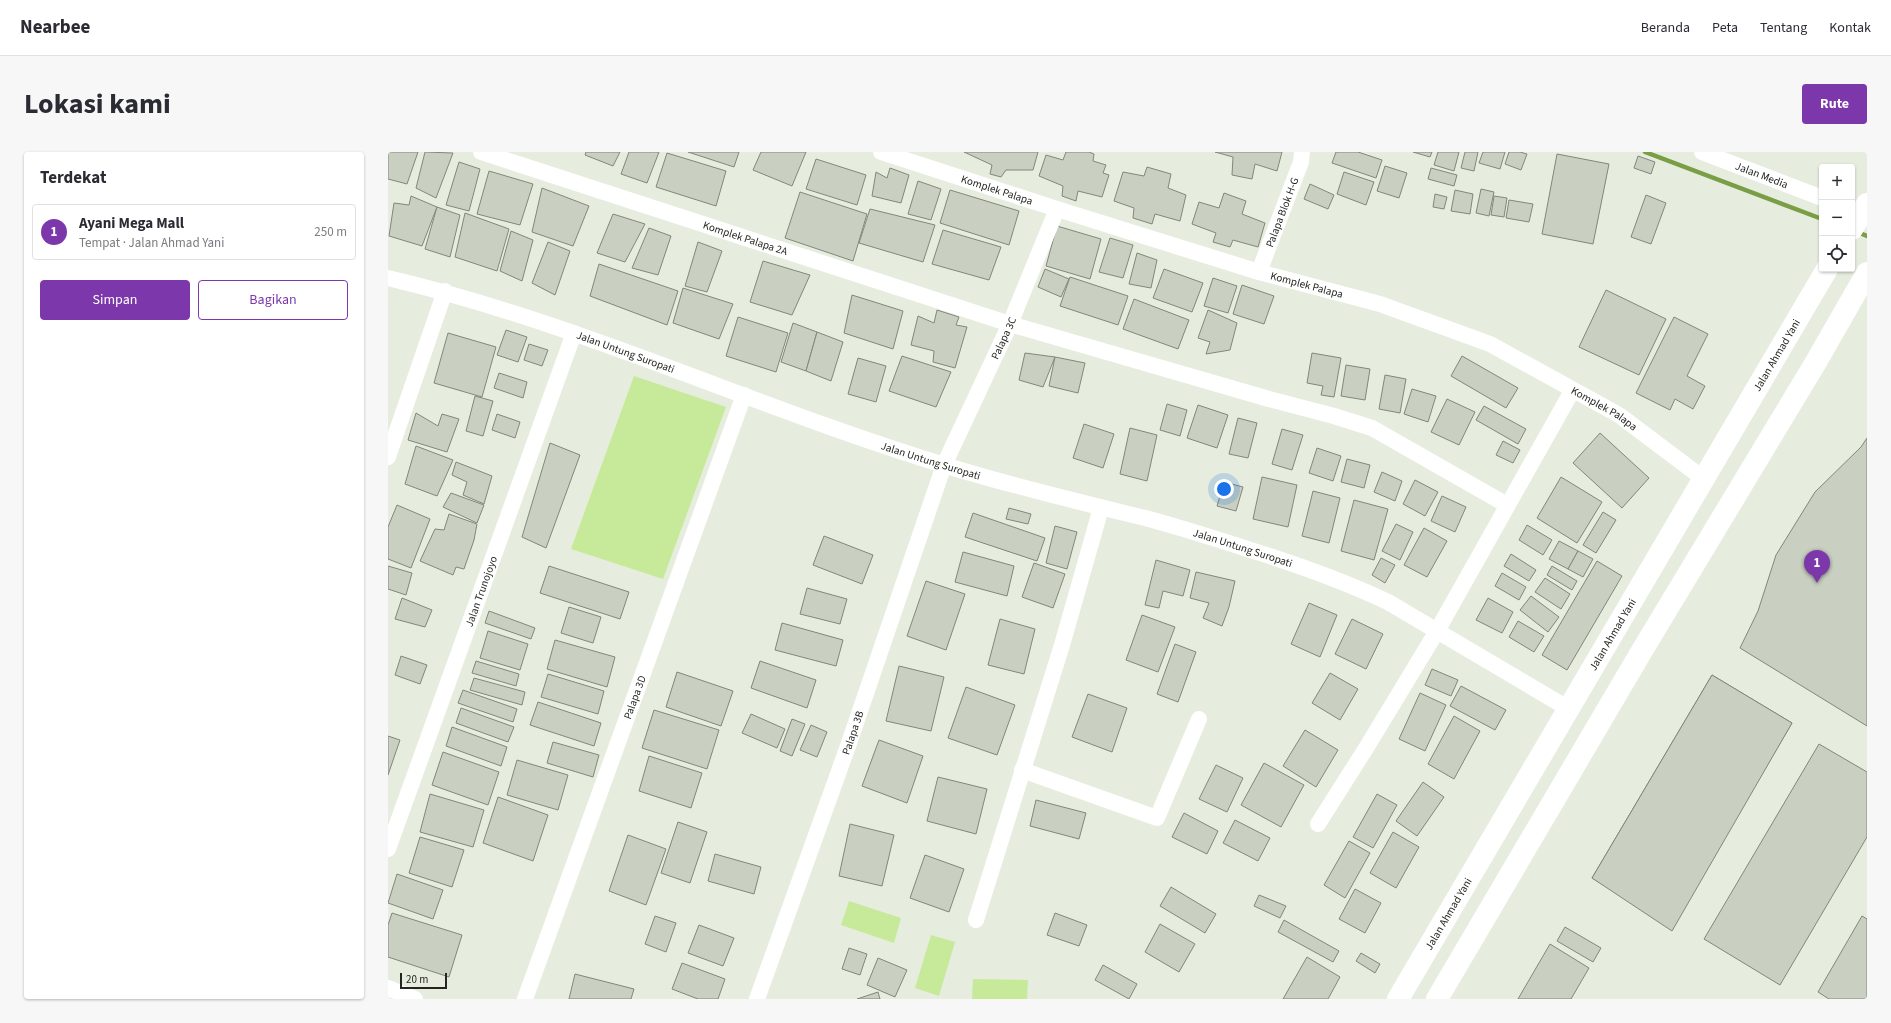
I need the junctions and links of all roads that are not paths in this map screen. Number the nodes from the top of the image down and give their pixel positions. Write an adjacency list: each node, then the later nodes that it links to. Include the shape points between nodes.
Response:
1 (481, 152): 12 (street, Komplek Palapa 2A)
2 (881, 152): 6 (street, Komplek Palapa)
3 (1303, 152): 7 (street, Palapa Blok H-G)
4 (1702, 152): 5 (street, Jalan Media)
5 (1819, 197)
6 (1057, 209): 7 (street, Komplek Palapa); 12 (street, Palapa 3C)
7 (1259, 272): 14 (street, Komplek Palapa, via 1380,304 1490,344)
8 (1825, 272): 18 (highway, Jalan Ahmad Yani)
9 (1867, 273): 33 (highway)
10 (388, 278): 11 (street, Jalan Untung Suropati)
11 (445, 291): 13 (street, Jalan Untung Suropati); 16 (street)
12 (1010, 324): 17 (street, Palapa 3C); 19 (street, Komplek Palapa 2A, via 1372,428)
13 (574, 333): 15 (street, Jalan Untung Suropati); 26 (street, Jalan Trunojoyo)
14 (1572, 390): 18 (street, Komplek Palapa, via 1619,415); 19 (street)
15 (744, 395): 17 (street, Jalan Untung Suropati); 30 (street, Palapa 3D)
16 (388, 457)
17 (944, 465): 20 (street, Jalan Untung Suropati); 31 (street, Palapa 3B, via 848,746)
18 (1704, 479): 22 (highway, Jalan Ahmad Yani)
19 (1507, 505): 21 (street)
20 (1100, 508): 21 (street, Jalan Untung Suropati, via 1203,534 1321,573 1388,602); 24 (street, via 1062,646)
21 (1437, 631): 22 (street, Jalan Untung Suropati); 25 (street)
22 (1569, 709): 32 (highway, Jalan Ahmad Yani)
23 (1199, 720): 24 (street, via 1157,818)
24 (1022, 770): 27 (street)
25 (1318, 824)
26 (388, 849)
27 (976, 920)
28 (388, 988): 29 (street)
29 (415, 999)
30 (524, 999)
31 (757, 999)
32 (1398, 999)
33 (1437, 999)

